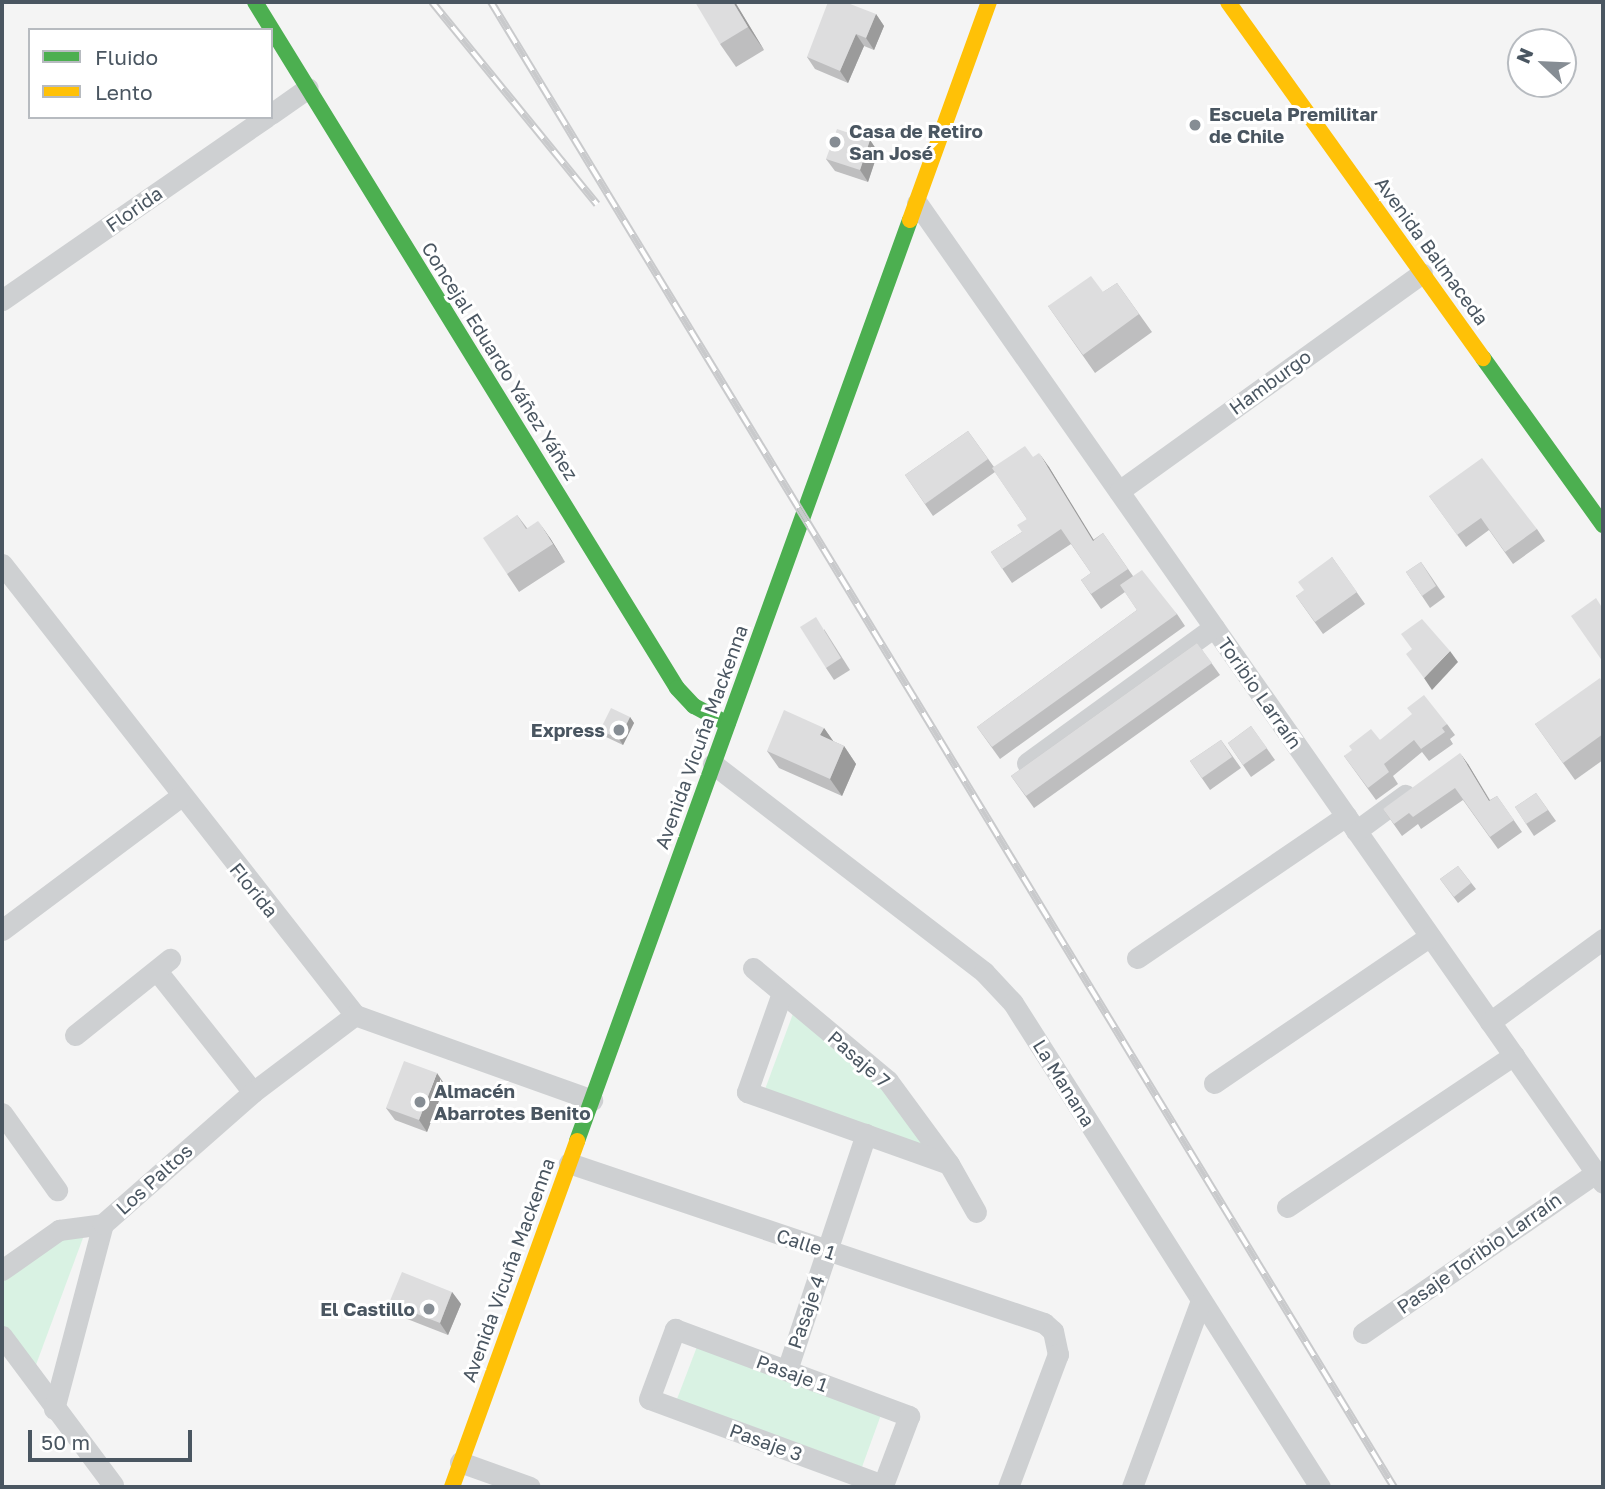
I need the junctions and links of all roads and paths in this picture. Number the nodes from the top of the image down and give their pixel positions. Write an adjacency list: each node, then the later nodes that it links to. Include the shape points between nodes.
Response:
1 (255, 2): 4 (main road, Concejal Eduardo Yáñez Yáñez)
2 (989, 2): 9 (main road, Avenida Vicuña Mackenna)
3 (1228, 2): 10 (main road, Avenida Balmaceda)
4 (271, 28)
5 (273, 31): 6 (main road, Concejal Eduardo Yáñez Yáñez)
6 (308, 88): 7 (street); 16 (main road, Concejal Eduardo Yáñez Yáñez, via 677,688 694,706)
7 (273, 113)
8 (263, 119): 11 (street, Florida)
9 (917, 203): 12 (street, Toribio Larraín); 16 (main road, Avenida Vicuña Mackenna)
10 (1422, 273): 12 (street, Hamburgo); 13 (main road, Avenida Balmaceda)
11 (2, 300)
12 (1119, 491): 15 (street, Toribio Larraín)
13 (1603, 525)
14 (2, 564): 20 (street, Florida)
15 (1214, 628): 17 (street); 21 (street, Toribio Larraín)
16 (728, 724): 18 (main road, Avenida Vicuña Mackenna)
17 (1027, 763)
18 (713, 764): 34 (main road, Avenida Vicuña Mackenna); 46 (street, La Manana, via 1000,988 1024,1019)
19 (1418, 785): 21 (street)
20 (180, 797): 22 (street); 28 (street, Florida)
21 (1351, 823): 23 (street, Toribio Larraín); 25 (street)
22 (2, 930)
23 (1430, 936): 29 (street, Toribio Larraín); 32 (street)
24 (1603, 939): 29 (street)
25 (1137, 958)
26 (753, 968): 27 (street, Pasaje 7)
27 (782, 993): 36 (street, via 747,1092); 38 (street, Pasaje 7, via 888,1081)
28 (355, 1015): 33 (street, Los Paltos); 34 (street)
29 (1490, 1022): 31 (street, Toribio Larraín)
30 (75, 1035): 33 (street, via 164,965)
31 (1514, 1055): 39 (street, Toribio Larraín); 41 (street)
32 (1214, 1083)
33 (253, 1092): 43 (street, Los Paltos)
34 (592, 1100): 37 (main road, Avenida Vicuña Mackenna)
35 (2, 1113): 40 (street)
36 (866, 1134): 38 (street); 44 (street, Pasaje 4)
37 (569, 1163): 44 (street, Calle 1); 52 (main road, Avenida Vicuña Mackenna)
38 (949, 1164): 42 (street, Pasaje 7)
39 (1599, 1178): 47 (street, Pasaje Toribio Larraín)
40 (57, 1190)
41 (1287, 1207)
42 (976, 1212)
43 (103, 1224): 45 (street, via 59,1230); 51 (street, Los Paltos)
44 (827, 1251): 49 (street, Pasaje 4); 57 (street, Calle 1, via 1044,1323 1053,1331 1058,1354)
45 (2, 1270)
46 (1200, 1303): 58 (street); 59 (street, La Manana)
47 (1363, 1333)
48 (2, 1336): 51 (street)
49 (787, 1370): 50 (street, Pasaje 1, via 675,1329); 54 (street, Pasaje 1, via 909,1416)
50 (649, 1399): 54 (street, Pasaje 3)
51 (54, 1409): 53 (street)
52 (460, 1462): 55 (main road, Avenida Vicuña Mackenna); 56 (street)
53 (113, 1485)
54 (883, 1485)
55 (452, 1487)
56 (530, 1487)
57 (1008, 1487)
58 (1132, 1487)
59 (1320, 1487)

